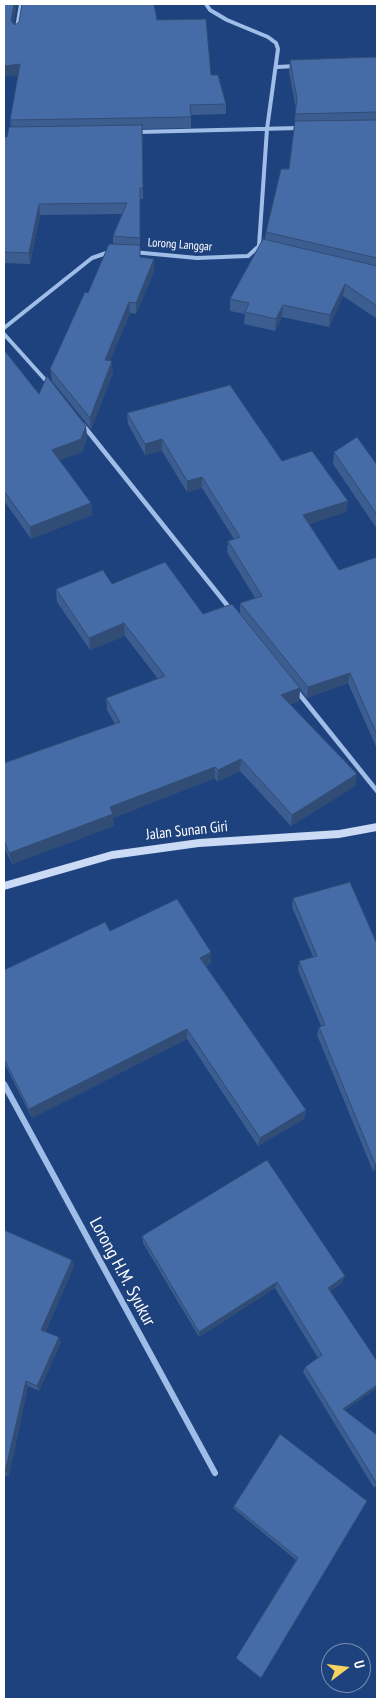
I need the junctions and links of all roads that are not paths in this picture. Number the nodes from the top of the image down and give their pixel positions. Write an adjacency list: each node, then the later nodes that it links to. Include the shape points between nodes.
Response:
1 (21, 4): 3 (street)
2 (206, 4): 5 (street, via 226,20 268,36 276,43)
3 (16, 32)
4 (304, 66): 5 (street)
5 (277, 67): 7 (street)
6 (307, 128): 7 (street)
7 (268, 129): 8 (street); 9 (street)
8 (131, 132)
9 (259, 246): 10 (street); 12 (street, Lorong Langgar, via 248,256 197,258)
10 (268, 248)
11 (115, 251): 13 (street, via 92,258)
12 (123, 251)
13 (4, 328)
14 (4, 334): 15 (street)
15 (54, 389)
16 (78, 420): 17 (street)
17 (234, 614)
18 (290, 683): 19 (street)
19 (377, 791)
20 (377, 827): 21 (street, Jalan Sunan Giri, via 339,834 199,842 112,855)
21 (4, 886)
22 (4, 1084): 23 (street, Lorong H.M. Syukur)
23 (214, 1473)

